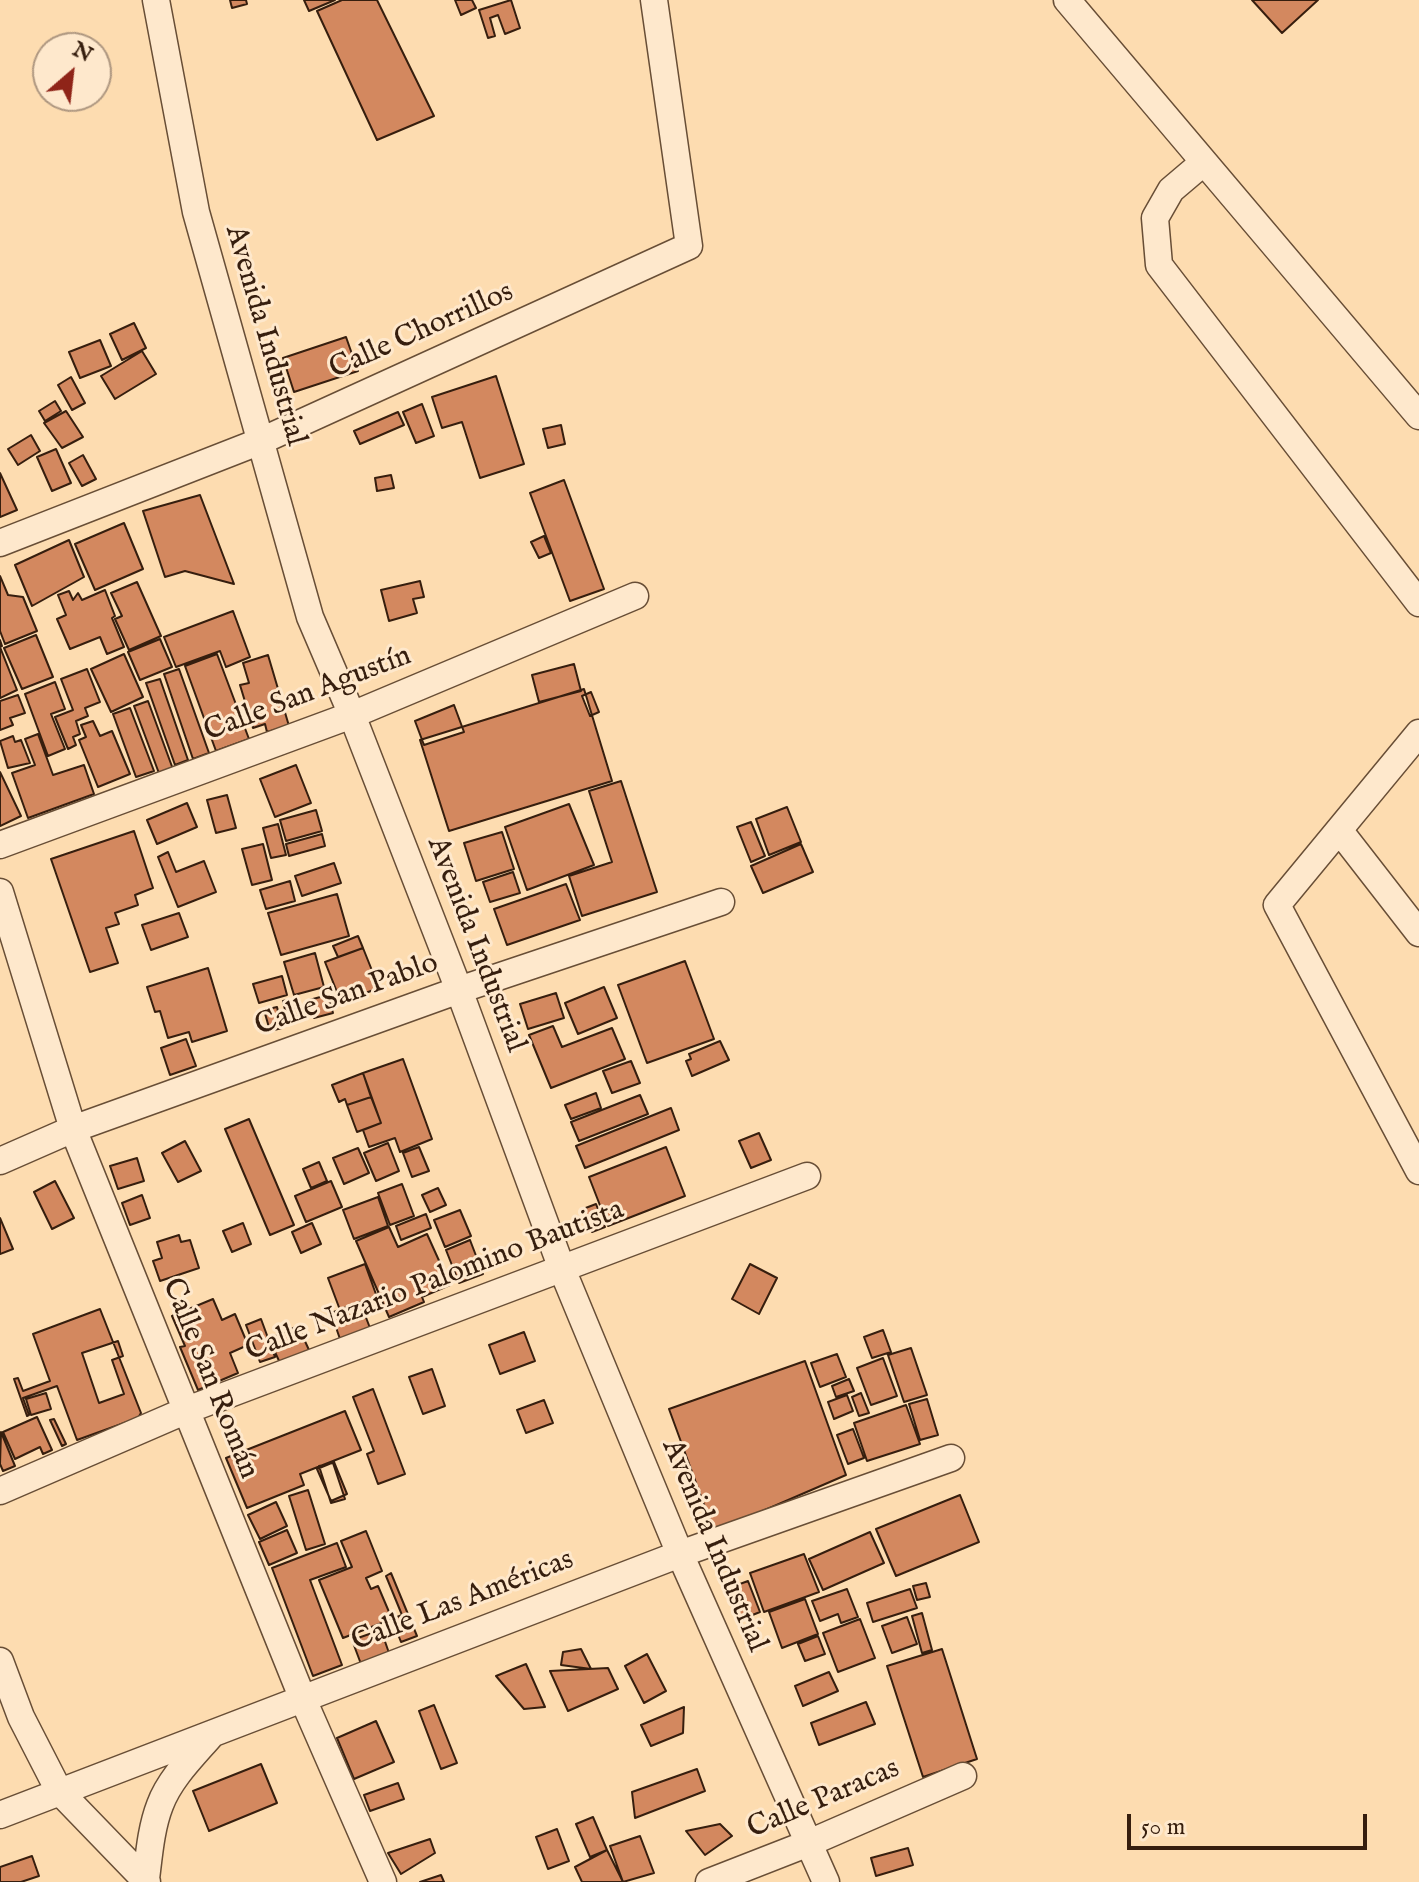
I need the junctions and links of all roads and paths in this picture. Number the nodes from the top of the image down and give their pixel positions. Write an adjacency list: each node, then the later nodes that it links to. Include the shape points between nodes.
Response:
1 (156, 0): 6 (street, Avenida Industrial, via 196,212)
2 (654, 0): 6 (street, Calle Chorrillos, via 689,246)
3 (1067, 0): 4 (street)
4 (1204, 162): 5 (street); 9 (street, via 1171,190 1155,218 1159,265)
5 (1419, 416)
6 (261, 441): 7 (street, Calle Chorrillos); 10 (street, Avenida Industrial, via 310,617)
7 (0, 543)
8 (635, 596): 10 (street, Calle San Agustín)
9 (1419, 603)
10 (352, 715): 13 (street, Calle San Agustín); 17 (street, Avenida Industrial)
11 (1419, 733): 12 (street)
12 (1339, 830): 16 (street); 20 (street, via 1277,905)
13 (0, 845)
14 (0, 892): 18 (street, Calle San Román)
15 (721, 902): 17 (street, Calle San Pablo)
16 (1419, 933)
17 (459, 990): 18 (street, Calle San Pablo); 22 (street, Avenida Industrial)
18 (73, 1129): 19 (street, Calle San Pablo); 23 (street, Calle San Román)
19 (0, 1161)
20 (1419, 1171)
21 (807, 1176): 22 (street, Calle Nazario Palomino Bautista)
22 (562, 1269): 23 (street, Calle Nazario Palomino Bautista); 26 (street, Avenida Industrial)
23 (187, 1410): 25 (street, Calle Nazario Palomino Bautista); 28 (street, Calle San Román)
24 (951, 1458): 26 (street, Calle Las Américas)
25 (0, 1491)
26 (680, 1554): 28 (street, Calle Las Américas); 33 (street, Avenida Industrial)
27 (0, 1661): 31 (street, via 21,1717)
28 (302, 1697): 29 (street, Calle Las Américas); 35 (street, Calle San Román)
29 (214, 1731): 31 (street, Calle Las Américas); 34 (street, via 160,1804)
30 (963, 1776): 33 (street, Calle Paracas)
31 (59, 1791): 32 (street, Calle Las Américas); 34 (street)
32 (0, 1815)
33 (809, 1843): 36 (street, Calle Paracas); 37 (street, Avenida Industrial)
34 (146, 1880)
35 (383, 1882)
36 (709, 1882)
37 (826, 1882)

